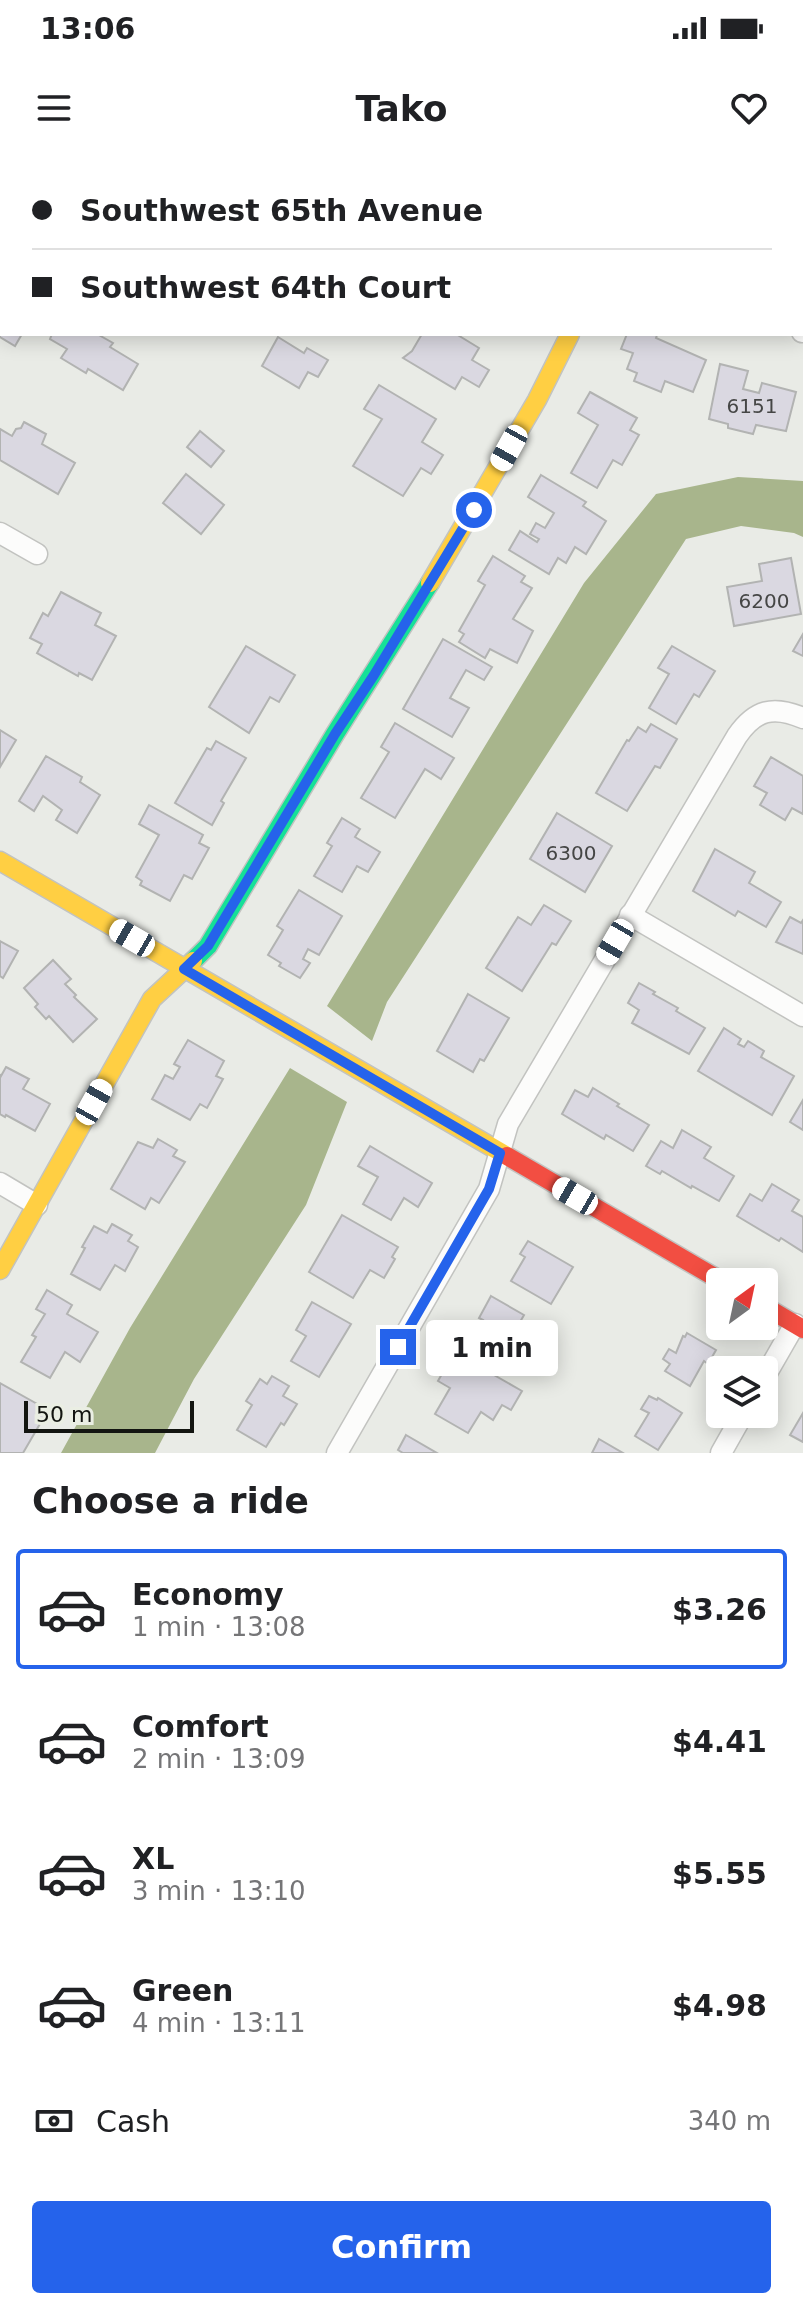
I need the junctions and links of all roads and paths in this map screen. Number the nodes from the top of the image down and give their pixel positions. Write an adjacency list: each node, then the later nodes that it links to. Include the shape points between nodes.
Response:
1 (569, 336): 7 (street, via 453,546 208,946)
2 (0, 533): 3 (street)
3 (37, 554)
4 (803, 718): 6 (street, via 767,711 751,719)
5 (0, 861): 7 (street)
6 (630, 915): 8 (street); 9 (street, via 508,1124)
7 (184, 969): 9 (street); 11 (street, via 152,999)
8 (803, 1016)
9 (500, 1153): 13 (street); 18 (street, via 489,1189)
10 (0, 1183): 11 (street)
11 (37, 1205): 12 (street)
12 (0, 1270)
13 (706, 1272)
14 (778, 1314): 15 (street)
15 (799, 1326): 16 (street)
16 (778, 1357)
17 (735, 1428): 19 (street)
18 (337, 1453)
19 (721, 1453)

